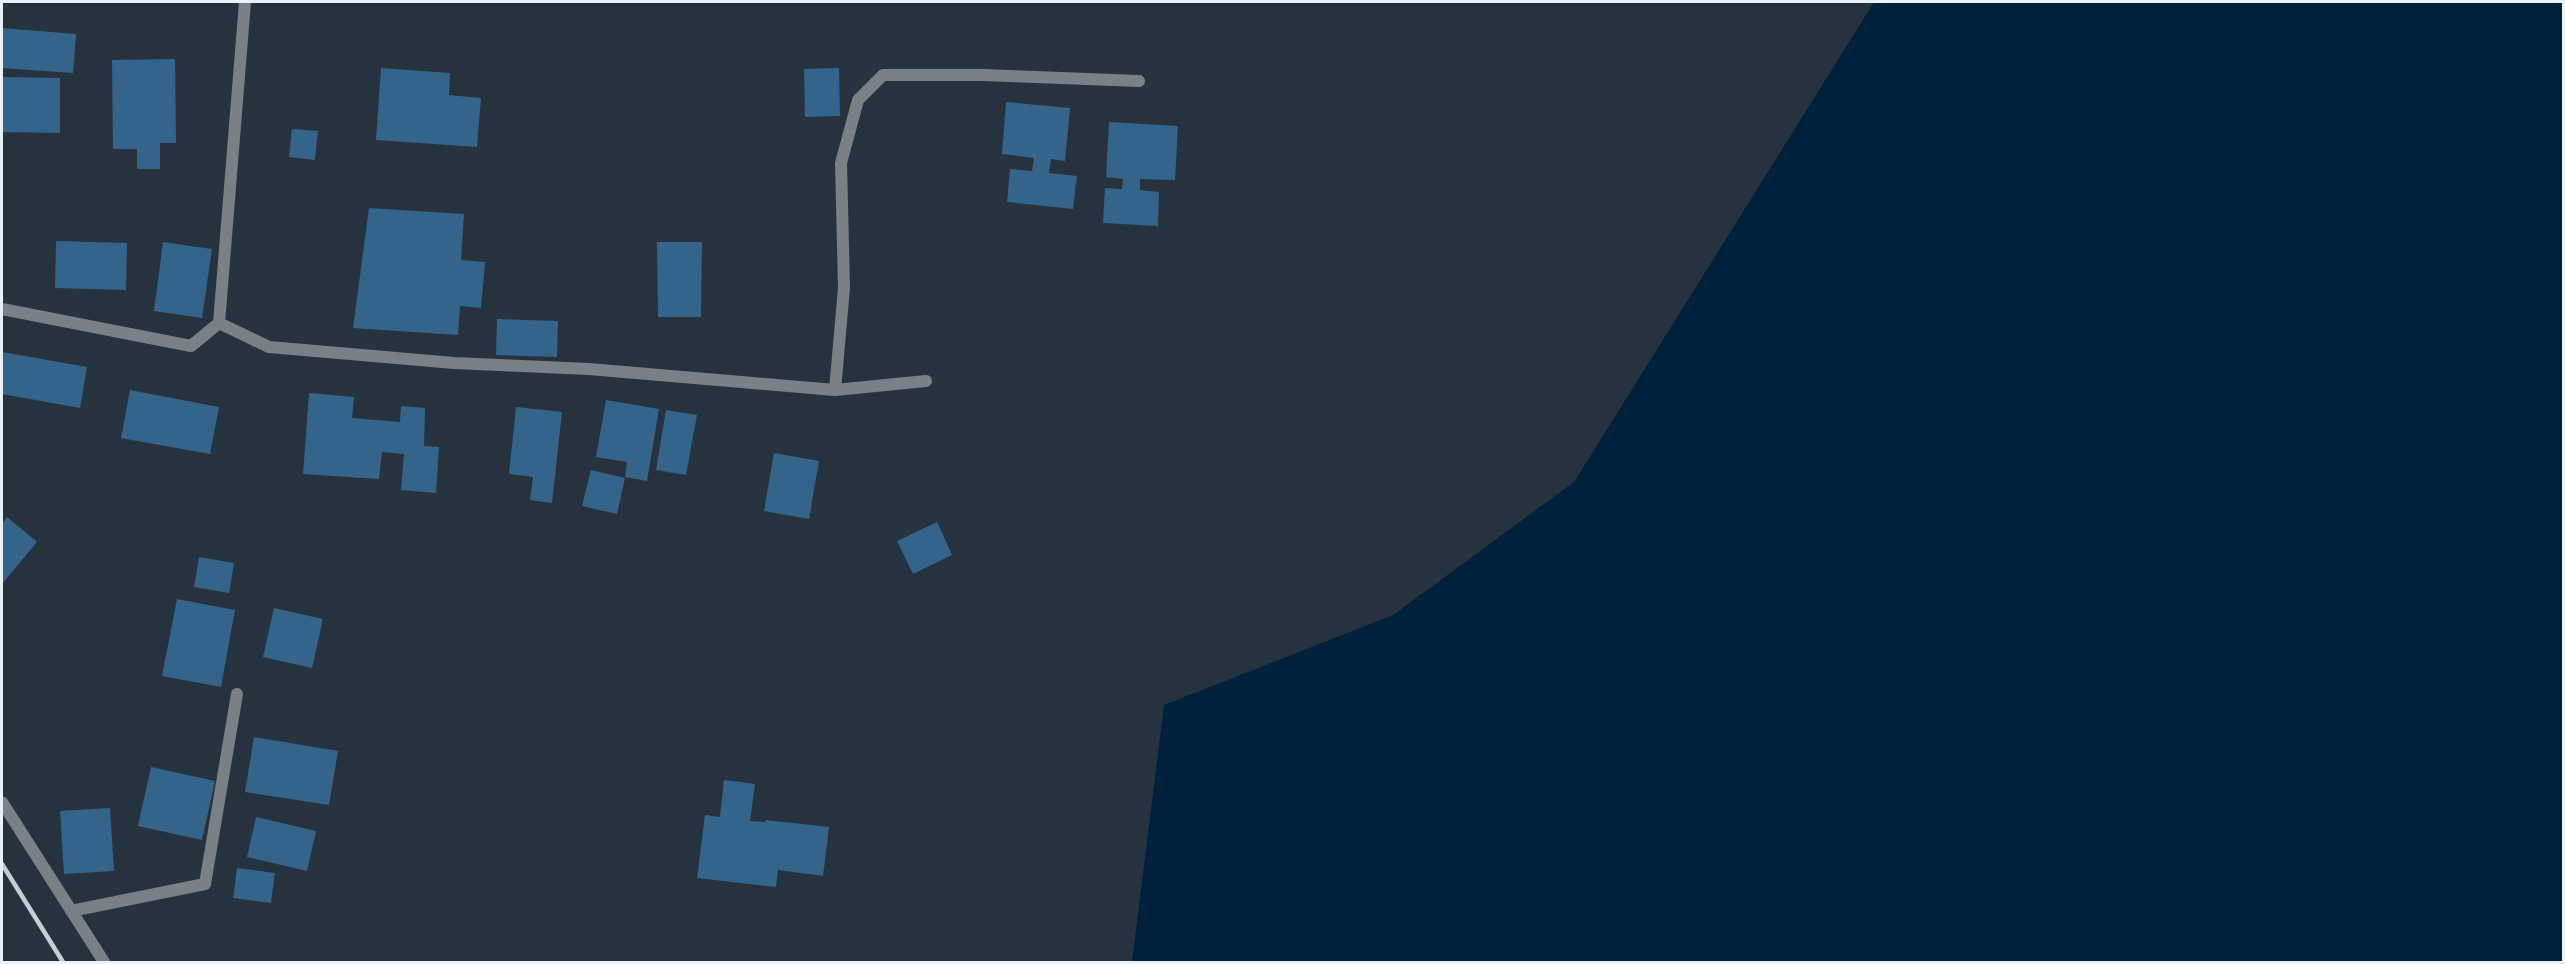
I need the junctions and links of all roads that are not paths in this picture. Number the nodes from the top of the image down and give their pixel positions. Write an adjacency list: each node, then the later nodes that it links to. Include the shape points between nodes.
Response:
1 (244, 2): 4 (street)
2 (1139, 81): 6 (street, via 884,75 858,100 841,163 844,288)
3 (2, 309): 4 (street, via 191,346)
4 (219, 323): 6 (street, via 269,347)
5 (926, 381): 6 (street)
6 (835, 390)
7 (237, 694): 9 (street, via 205,884)
8 (2, 802): 9 (street)
9 (71, 911): 10 (street)
10 (104, 963)

